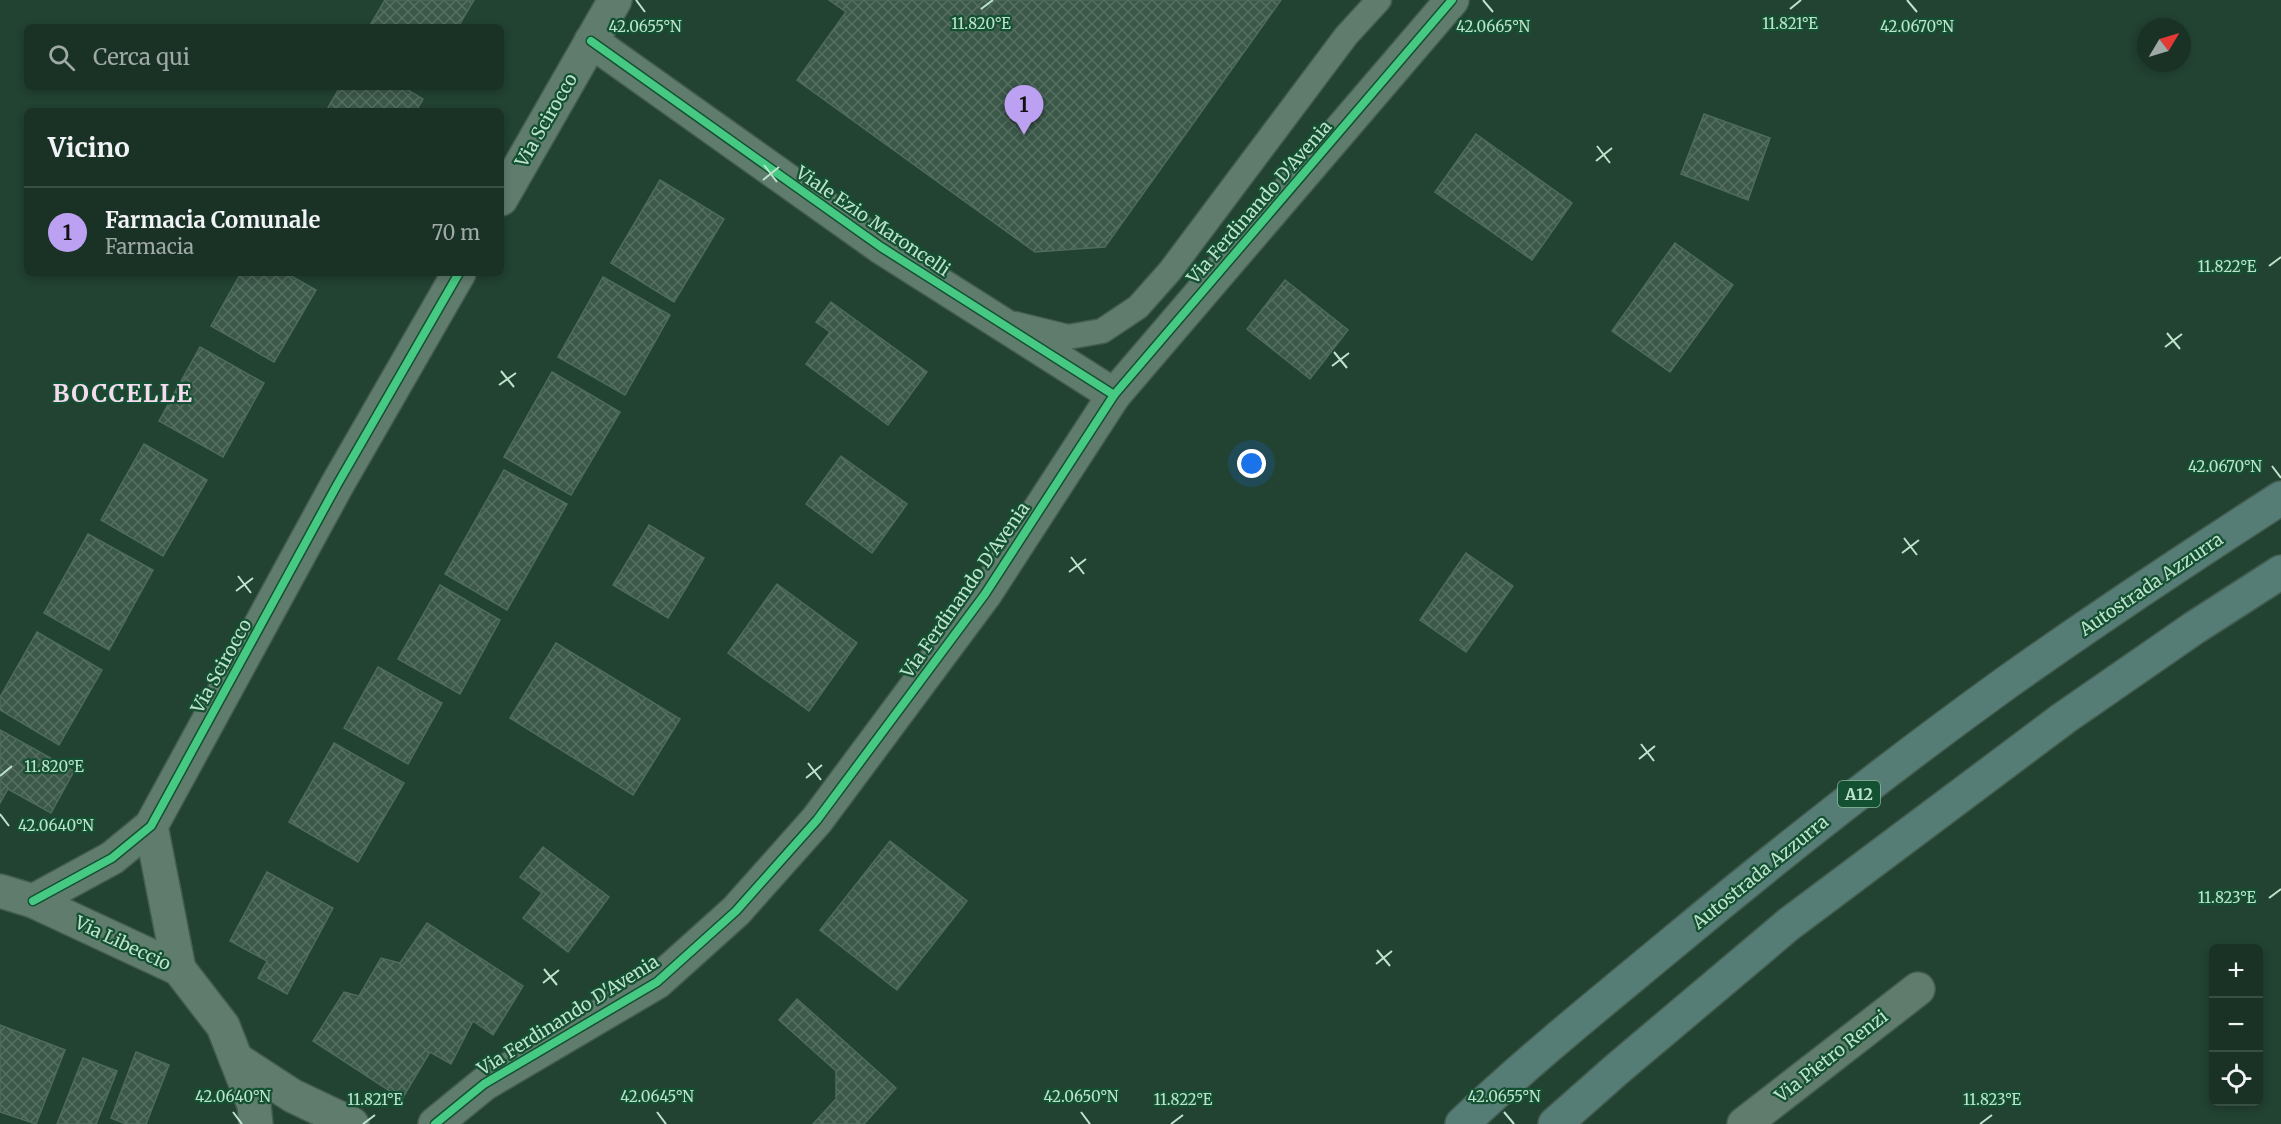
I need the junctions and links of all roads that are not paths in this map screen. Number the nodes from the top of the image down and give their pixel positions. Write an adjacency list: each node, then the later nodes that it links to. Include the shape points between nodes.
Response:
1 (615, 0): 4 (street)
2 (1379, 0): 7 (lane, via 1346,36 1138,308 1102,331 1068,337)
3 (1452, 0): 8 (street, Via Ferdinando D'Avenia)
4 (591, 41): 5 (street, Via Scirocco); 7 (street, Viale Ezio Maroncelli, via 881,248)
5 (504, 194)
6 (457, 276): 11 (street, Via Scirocco)
7 (994, 320): 8 (street, Viale Ezio Maroncelli)
8 (1114, 395): 20 (street, Via Ferdinando D'Avenia, via 985,594 817,820 736,911 657,982 484,1084)
9 (2281, 498): 17 (highway, Autostrada Azzurra / A12, via 2167,571 2005,684 1778,855)
10 (2281, 572): 23 (highway, via 2064,718 1799,917)
11 (151, 826): 13 (street, Via Scirocco, via 112,858); 14 (street)
12 (0, 891): 13 (street, Via Libeccio)
13 (33, 901): 14 (street, Via Libeccio)
14 (179, 969): 16 (street, Via Libeccio, via 223,1026)
15 (1918, 989): 24 (street, Via Pietro Renzi)
16 (236, 1059): 18 (street, Via Libeccio, via 254,1105); 19 (street, via 293,1096)
17 (1490, 1097): 21 (highway); 22 (highway, Autostrada Azzurra / A12)
18 (256, 1124)
19 (352, 1124)
20 (435, 1124)
21 (1450, 1124)
22 (1462, 1124)
23 (1555, 1124)
24 (1744, 1124)

